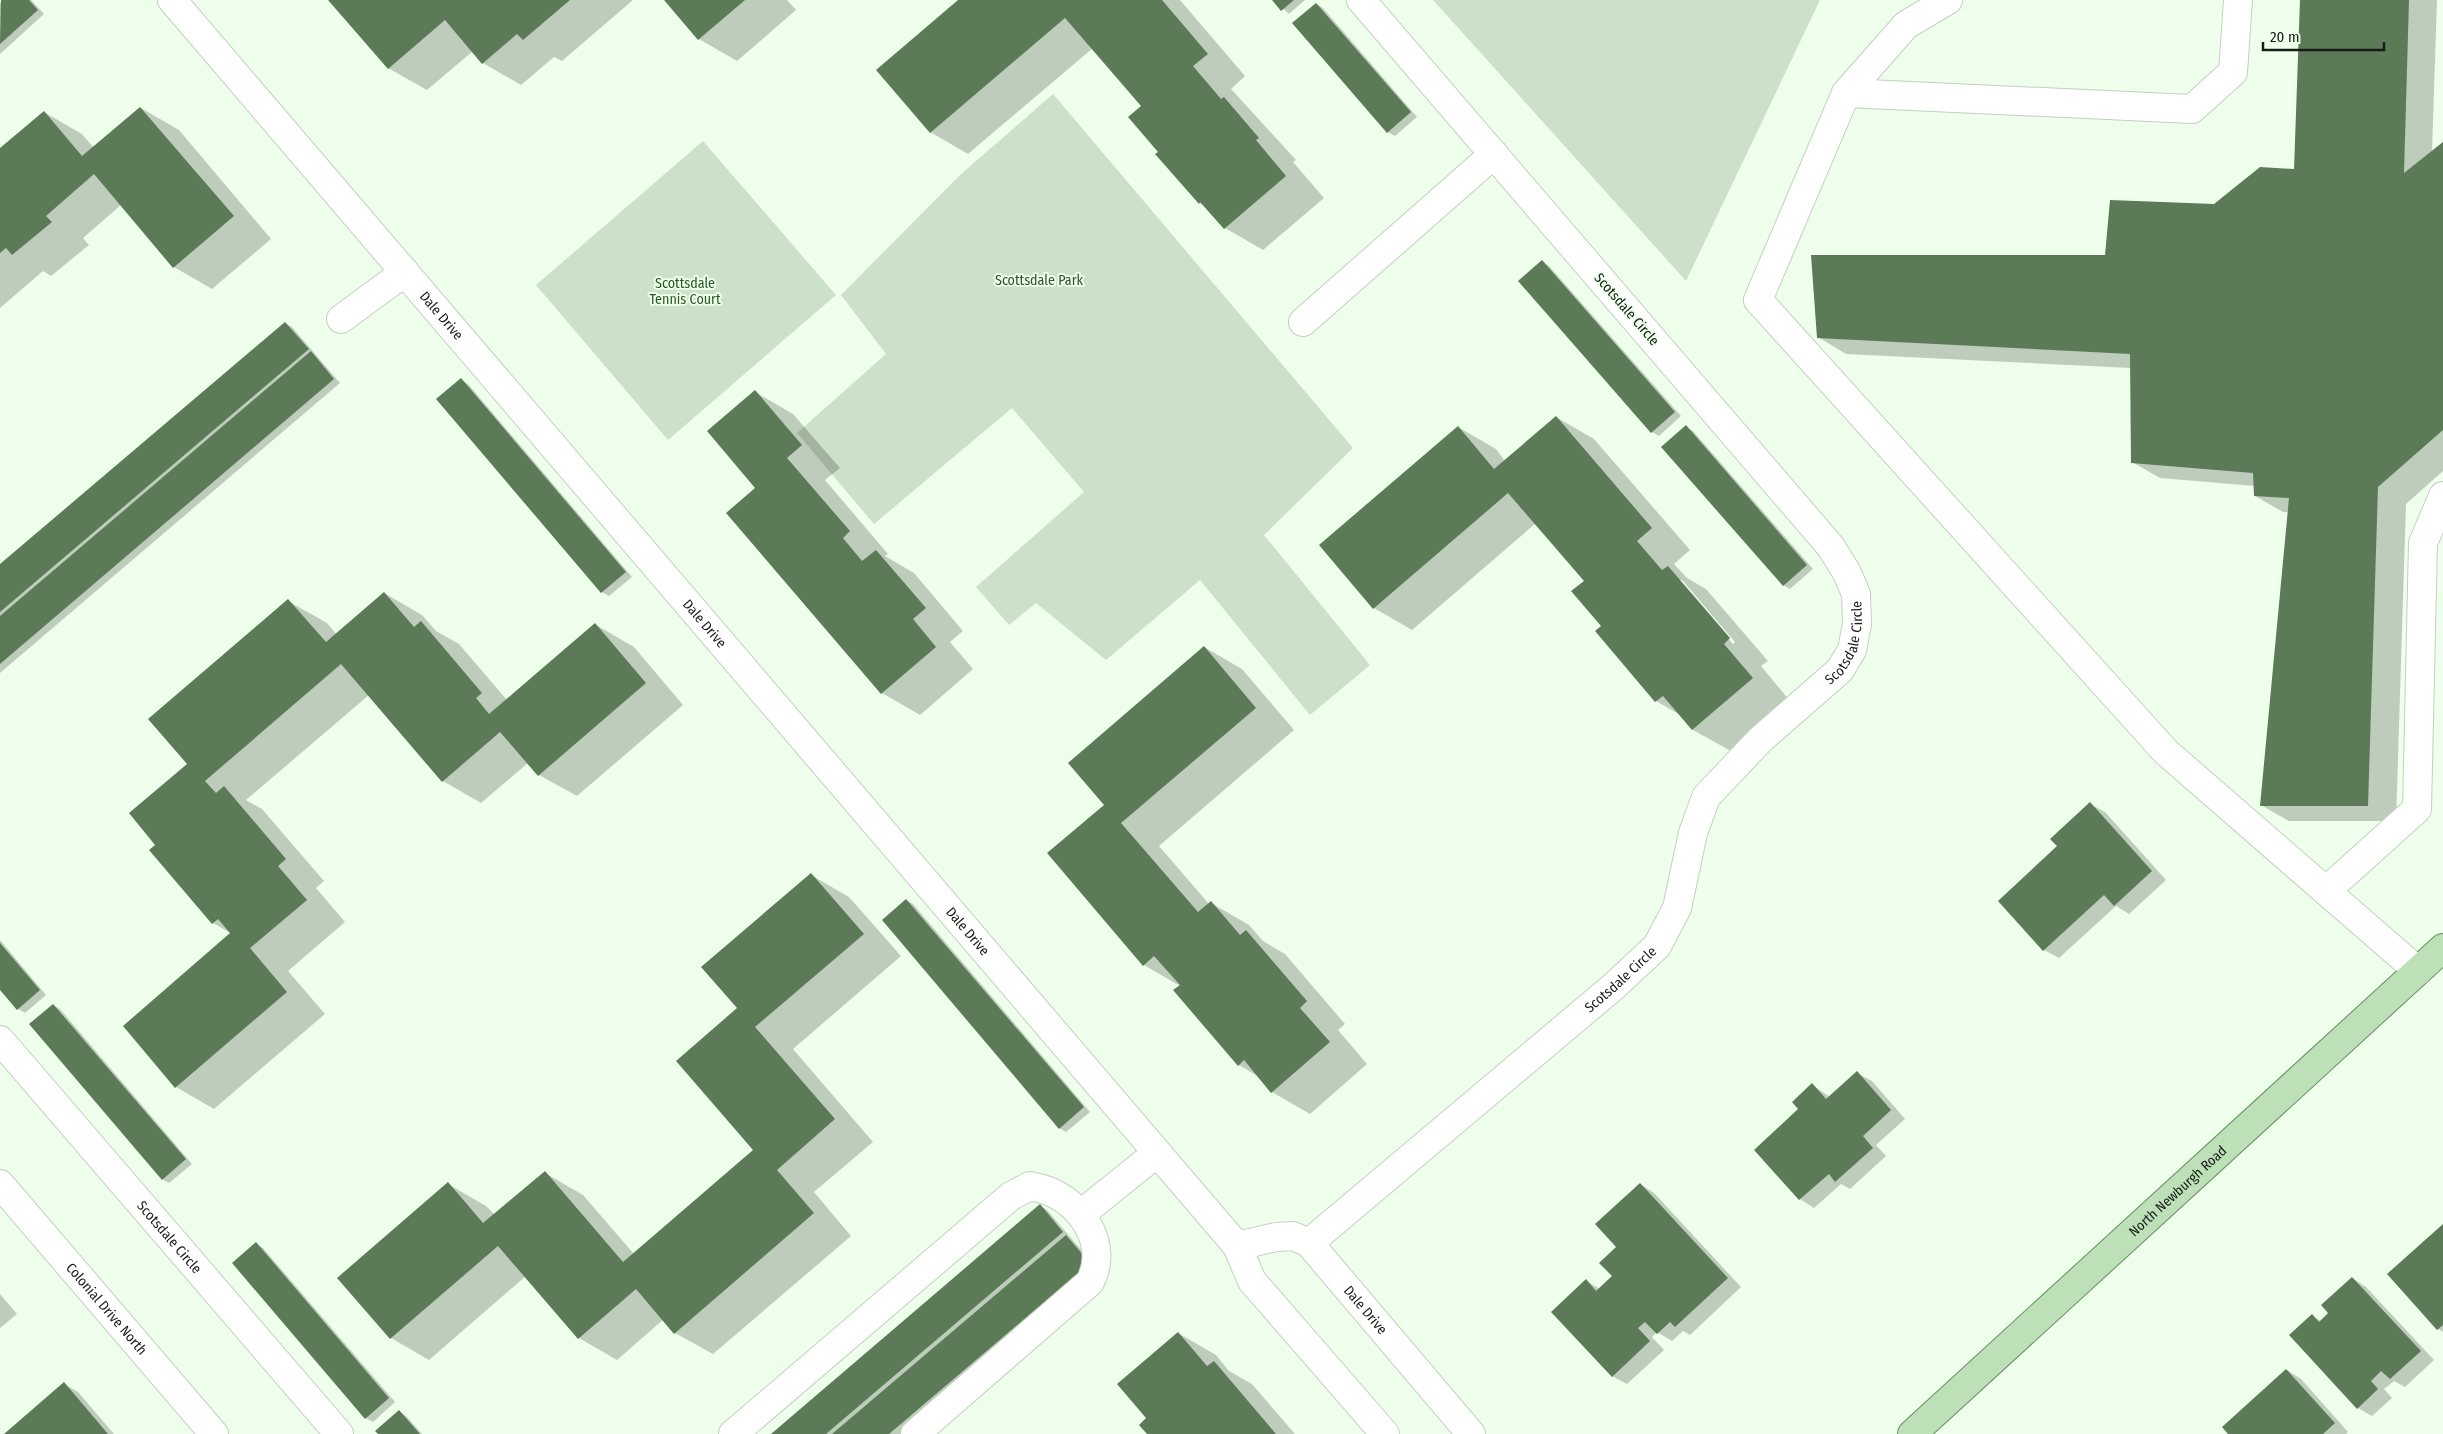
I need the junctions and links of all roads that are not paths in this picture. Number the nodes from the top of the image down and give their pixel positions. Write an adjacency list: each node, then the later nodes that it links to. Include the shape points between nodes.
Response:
1 (172, 0): 7 (street, Dale Drive)
2 (1361, 0): 6 (street, Scotsdale Circle)
3 (1948, 0): 5 (street, via 1906,25)
4 (2238, 0): 5 (street, via 2233,72 2192,109)
5 (1846, 93): 11 (street, via 1758,300 2166,752)
6 (1494, 154): 9 (street); 18 (street, Scotsdale Circle, via 1831,547 1856,594 1857,624 1852,650 1840,670 1760,740 1706,797 1693,833 1677,908 1657,946 1613,987)
7 (405, 272): 8 (street); 15 (street, Dale Drive)
8 (341, 319)
9 (1303, 322)
10 (2443, 496): 11 (street, via 2423,543 2417,809)
11 (2326, 891): 13 (street)
12 (2443, 948): 13 (main road, North Newburgh Road)
13 (2418, 971): 26 (main road, North Newburgh Road)
14 (0, 1040): 21 (street, Scotsdale Circle)
15 (1157, 1153): 17 (street); 19 (street, Dale Drive)
16 (0, 1184): 20 (street, Colonial Drive North)
17 (1081, 1214): 22 (street, via 1053,1193 1030,1186 1010,1196); 23 (street, via 1094,1236 1098,1251 1097,1270 1090,1282)
18 (1309, 1243): 19 (street, via 1294,1236); 25 (street, Dale Drive)
19 (1237, 1246): 24 (street, Dale Drive, via 1252,1281)
20 (214, 1434)
21 (339, 1434)
22 (733, 1434)
23 (915, 1434)
24 (1385, 1434)
25 (1471, 1434)
26 (1912, 1434)

